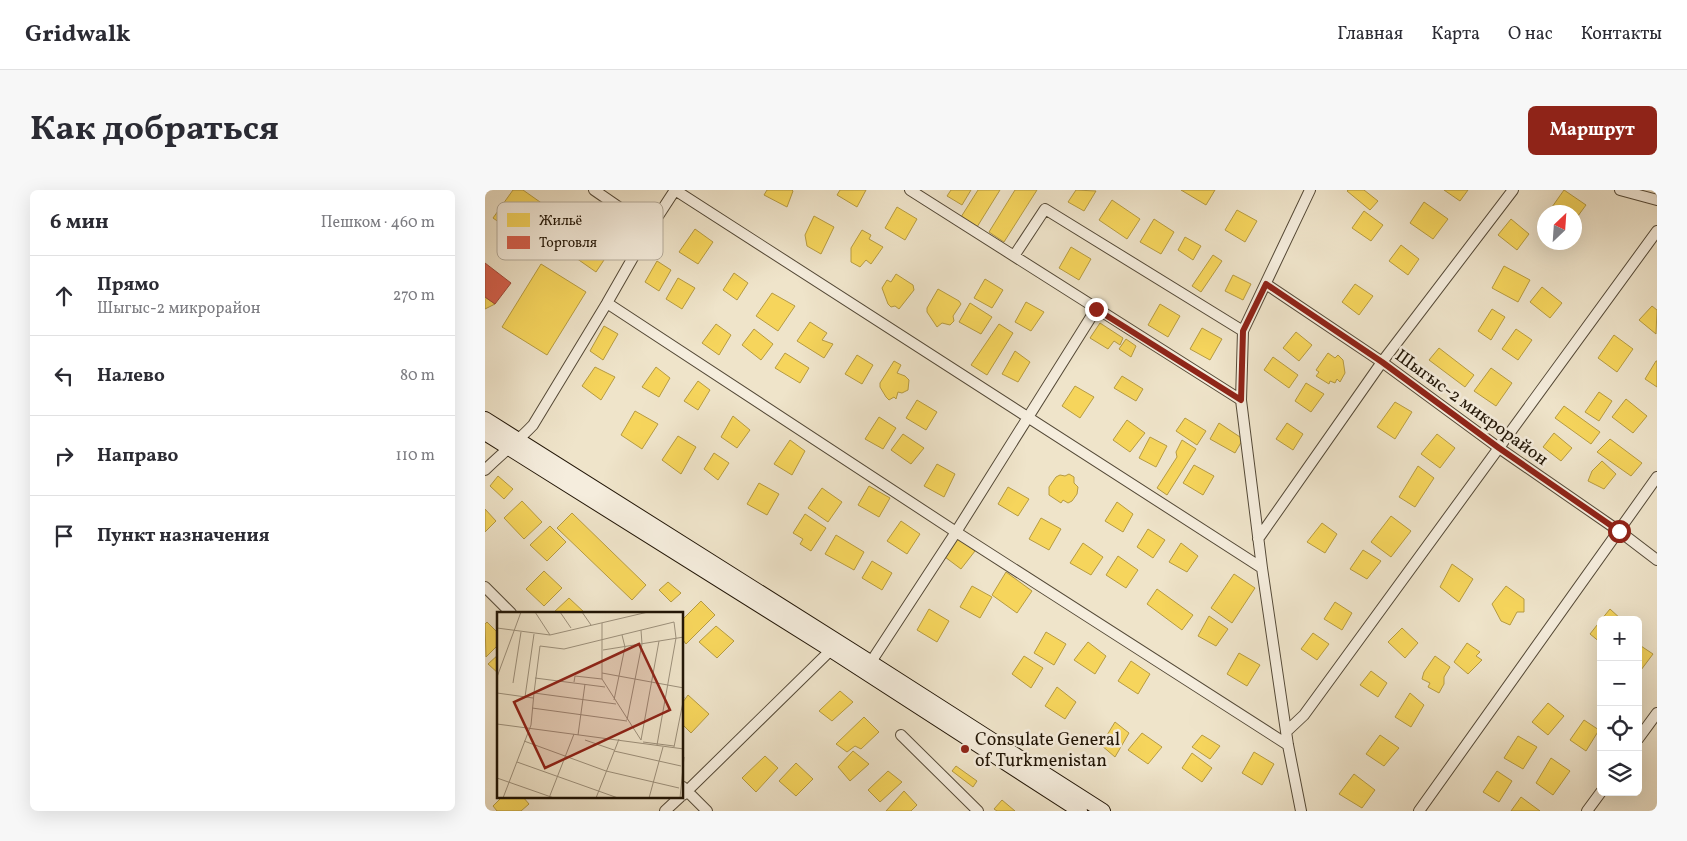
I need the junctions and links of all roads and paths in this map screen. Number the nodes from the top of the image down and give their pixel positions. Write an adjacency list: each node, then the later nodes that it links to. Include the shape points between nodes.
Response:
1 (594, 190): 8 (street)
2 (675, 190): 9 (street); 19 (street)
3 (910, 190): 11 (street)
4 (1309, 190): 13 (street)
5 (1513, 190): 17 (street)
6 (1620, 190): 7 (street)
7 (1657, 200)
8 (611, 202)
9 (663, 208)
10 (1657, 231): 23 (street)
11 (1013, 256): 15 (street); 16 (street, via 1045,209)
12 (632, 260): 14 (street)
13 (1266, 284): 16 (street); 17 (street, Шыгыс-2 микрорайон)
14 (607, 303): 22 (street, via 533,425); 27 (street)
15 (1096, 309): 18 (street); 19 (street)
16 (1243, 331): 18 (street)
17 (1382, 362): 23 (street, Шыгыс-2 микрорайон); 28 (street)
18 (1241, 400): 28 (street)
19 (1028, 416): 27 (street); 30 (street)
20 (485, 419): 22 (street)
21 (485, 433): 22 (street)
22 (513, 445): 24 (street); 33 (street)
23 (1499, 448): 26 (street, Шыгыс-2 микрорайон); 36 (street, via 1304,715)
24 (485, 470)
25 (1657, 477): 26 (street)
26 (1619, 531): 29 (street, Шыгыс-2 микрорайон); 50 (street)
27 (956, 532): 34 (street); 39 (street)
28 (1258, 540): 30 (street)
29 (1657, 560)
30 (1262, 568): 36 (street)
31 (485, 587): 32 (street)
32 (509, 612)
33 (835, 646): 34 (street); 40 (street)
34 (867, 667): 47 (street); 48 (street)
35 (1657, 713): 37 (street)
36 (1287, 731): 39 (street)
37 (1642, 734)
38 (901, 735): 46 (street)
39 (1288, 745): 49 (street)
40 (684, 791)
41 (684, 793): 45 (street)
42 (1598, 796): 51 (street)
43 (677, 798): 44 (street)
44 (665, 811)
45 (707, 811)
46 (978, 811)
47 (1081, 811)
48 (1103, 811)
49 (1301, 811)
50 (1419, 811)
51 (1587, 811)

